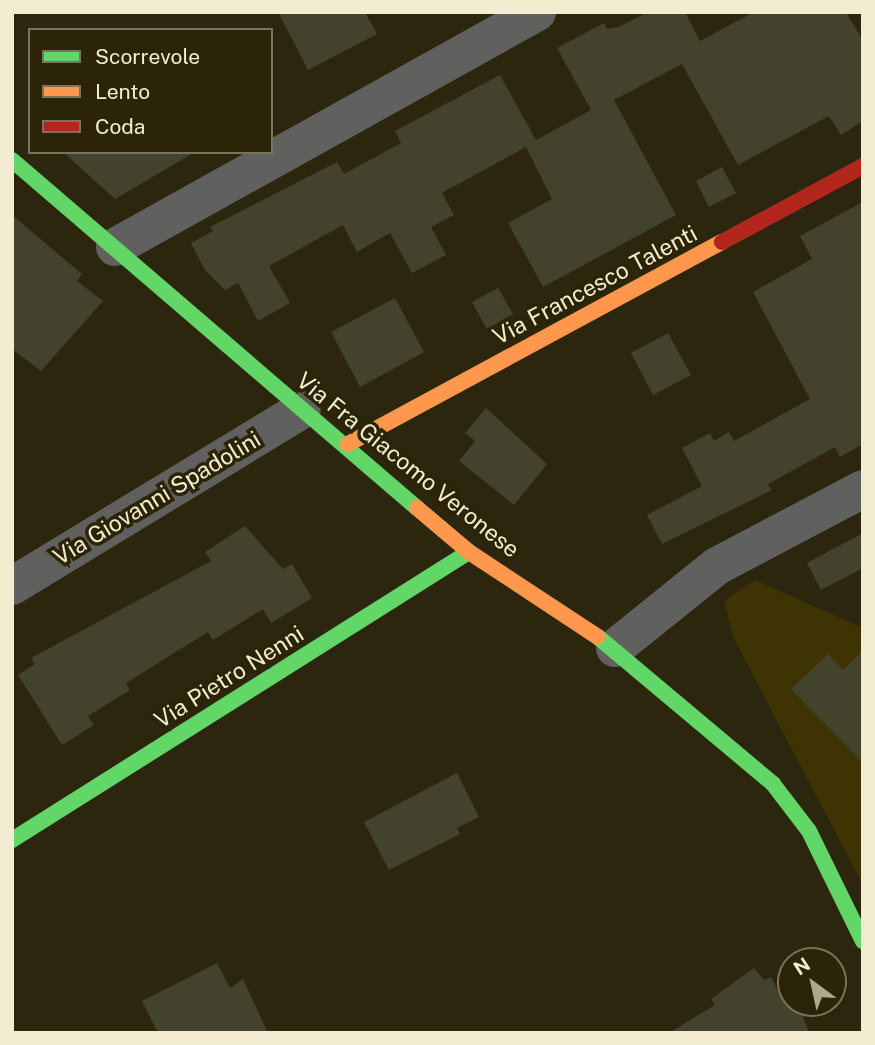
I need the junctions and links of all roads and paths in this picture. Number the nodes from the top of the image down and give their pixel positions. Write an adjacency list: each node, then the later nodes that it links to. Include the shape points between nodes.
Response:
1 (537, 12): 4 (street)
2 (12, 160): 4 (street, Via Fra Giacomo Veronese)
3 (863, 166): 6 (street, Via Francesco Talenti)
4 (115, 247): 5 (street, Via Fra Giacomo Veronese)
5 (302, 410): 6 (street, Via Fra Giacomo Veronese); 9 (street, Via Giovanni Spadolini)
6 (348, 444): 8 (street, Via Fra Giacomo Veronese)
7 (863, 489): 10 (street, via 717,566)
8 (469, 552): 10 (street, Via Fra Giacomo Veronese); 11 (street, Via Pietro Nenni)
9 (12, 586)
10 (615, 648): 12 (street, Via Fra Giacomo Veronese, via 773,784 809,831)
11 (12, 840)
12 (863, 941)

